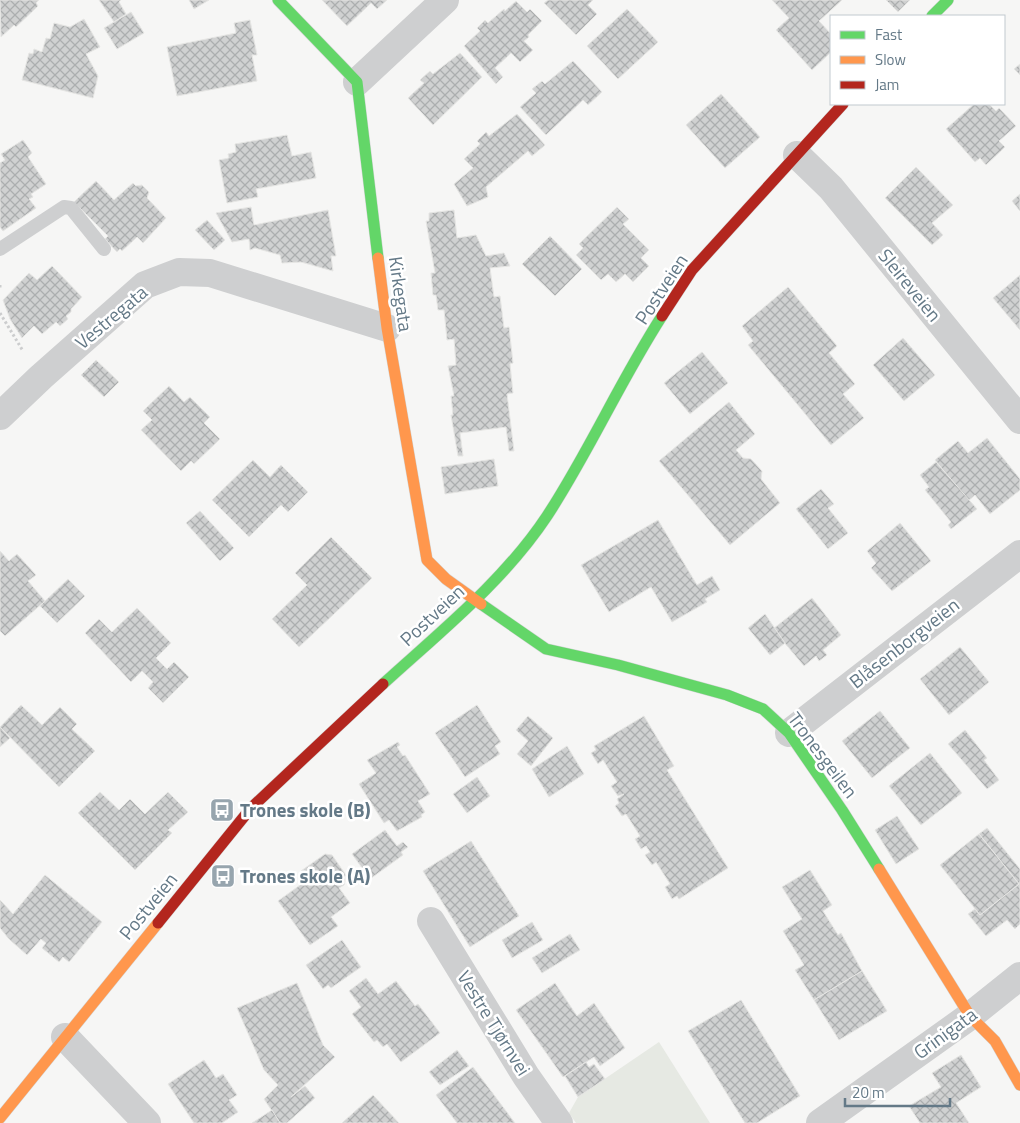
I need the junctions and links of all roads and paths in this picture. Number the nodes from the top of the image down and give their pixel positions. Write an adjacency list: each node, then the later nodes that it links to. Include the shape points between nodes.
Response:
1 (278, 0): 5 (street)
2 (445, 0): 5 (street)
3 (948, 0): 4 (street)
4 (933, 15)
5 (357, 82): 13 (street, Kirkegata)
6 (842, 105): 7 (street, Postveien)
7 (797, 155): 16 (street, Sleireveien, via 831,188); 18 (street, Postveien, via 692,270 546,516 521,550)
8 (0, 249): 9 (lane, via 64,207 71,208)
9 (104, 249)
10 (0, 285): 11 (path)
11 (0, 289)
12 (0, 313): 14 (path)
13 (387, 328): 14 (street, Vestregata, via 210,273 179,272 145,285); 18 (street, Kirkegata, via 427,560)
14 (41, 377): 15 (street, Vestregata)
15 (0, 416)
16 (1020, 420)
17 (1020, 554): 19 (street, Blåsenborgveien)
18 (475, 600): 19 (street, Tronesgeilen, via 546,649 727,695 763,709); 23 (street, Postveien, via 251,808)
19 (789, 733): 22 (street, Tronesgeilen, via 842,810)
20 (431, 921): 29 (street, Vestre Tjørnvei, via 526,1076)
21 (1020, 976): 22 (street, Grinigata)
22 (970, 1016): 24 (street, Tronesgeilen, via 995,1041); 30 (street, Grinigata)
23 (66, 1037): 26 (street, Postveien); 28 (street)
24 (1020, 1085)
25 (0, 1094): 26 (lane)
26 (11, 1104): 27 (street, Postveien)
27 (0, 1118)
28 (147, 1123)
29 (559, 1123)
30 (820, 1123)

